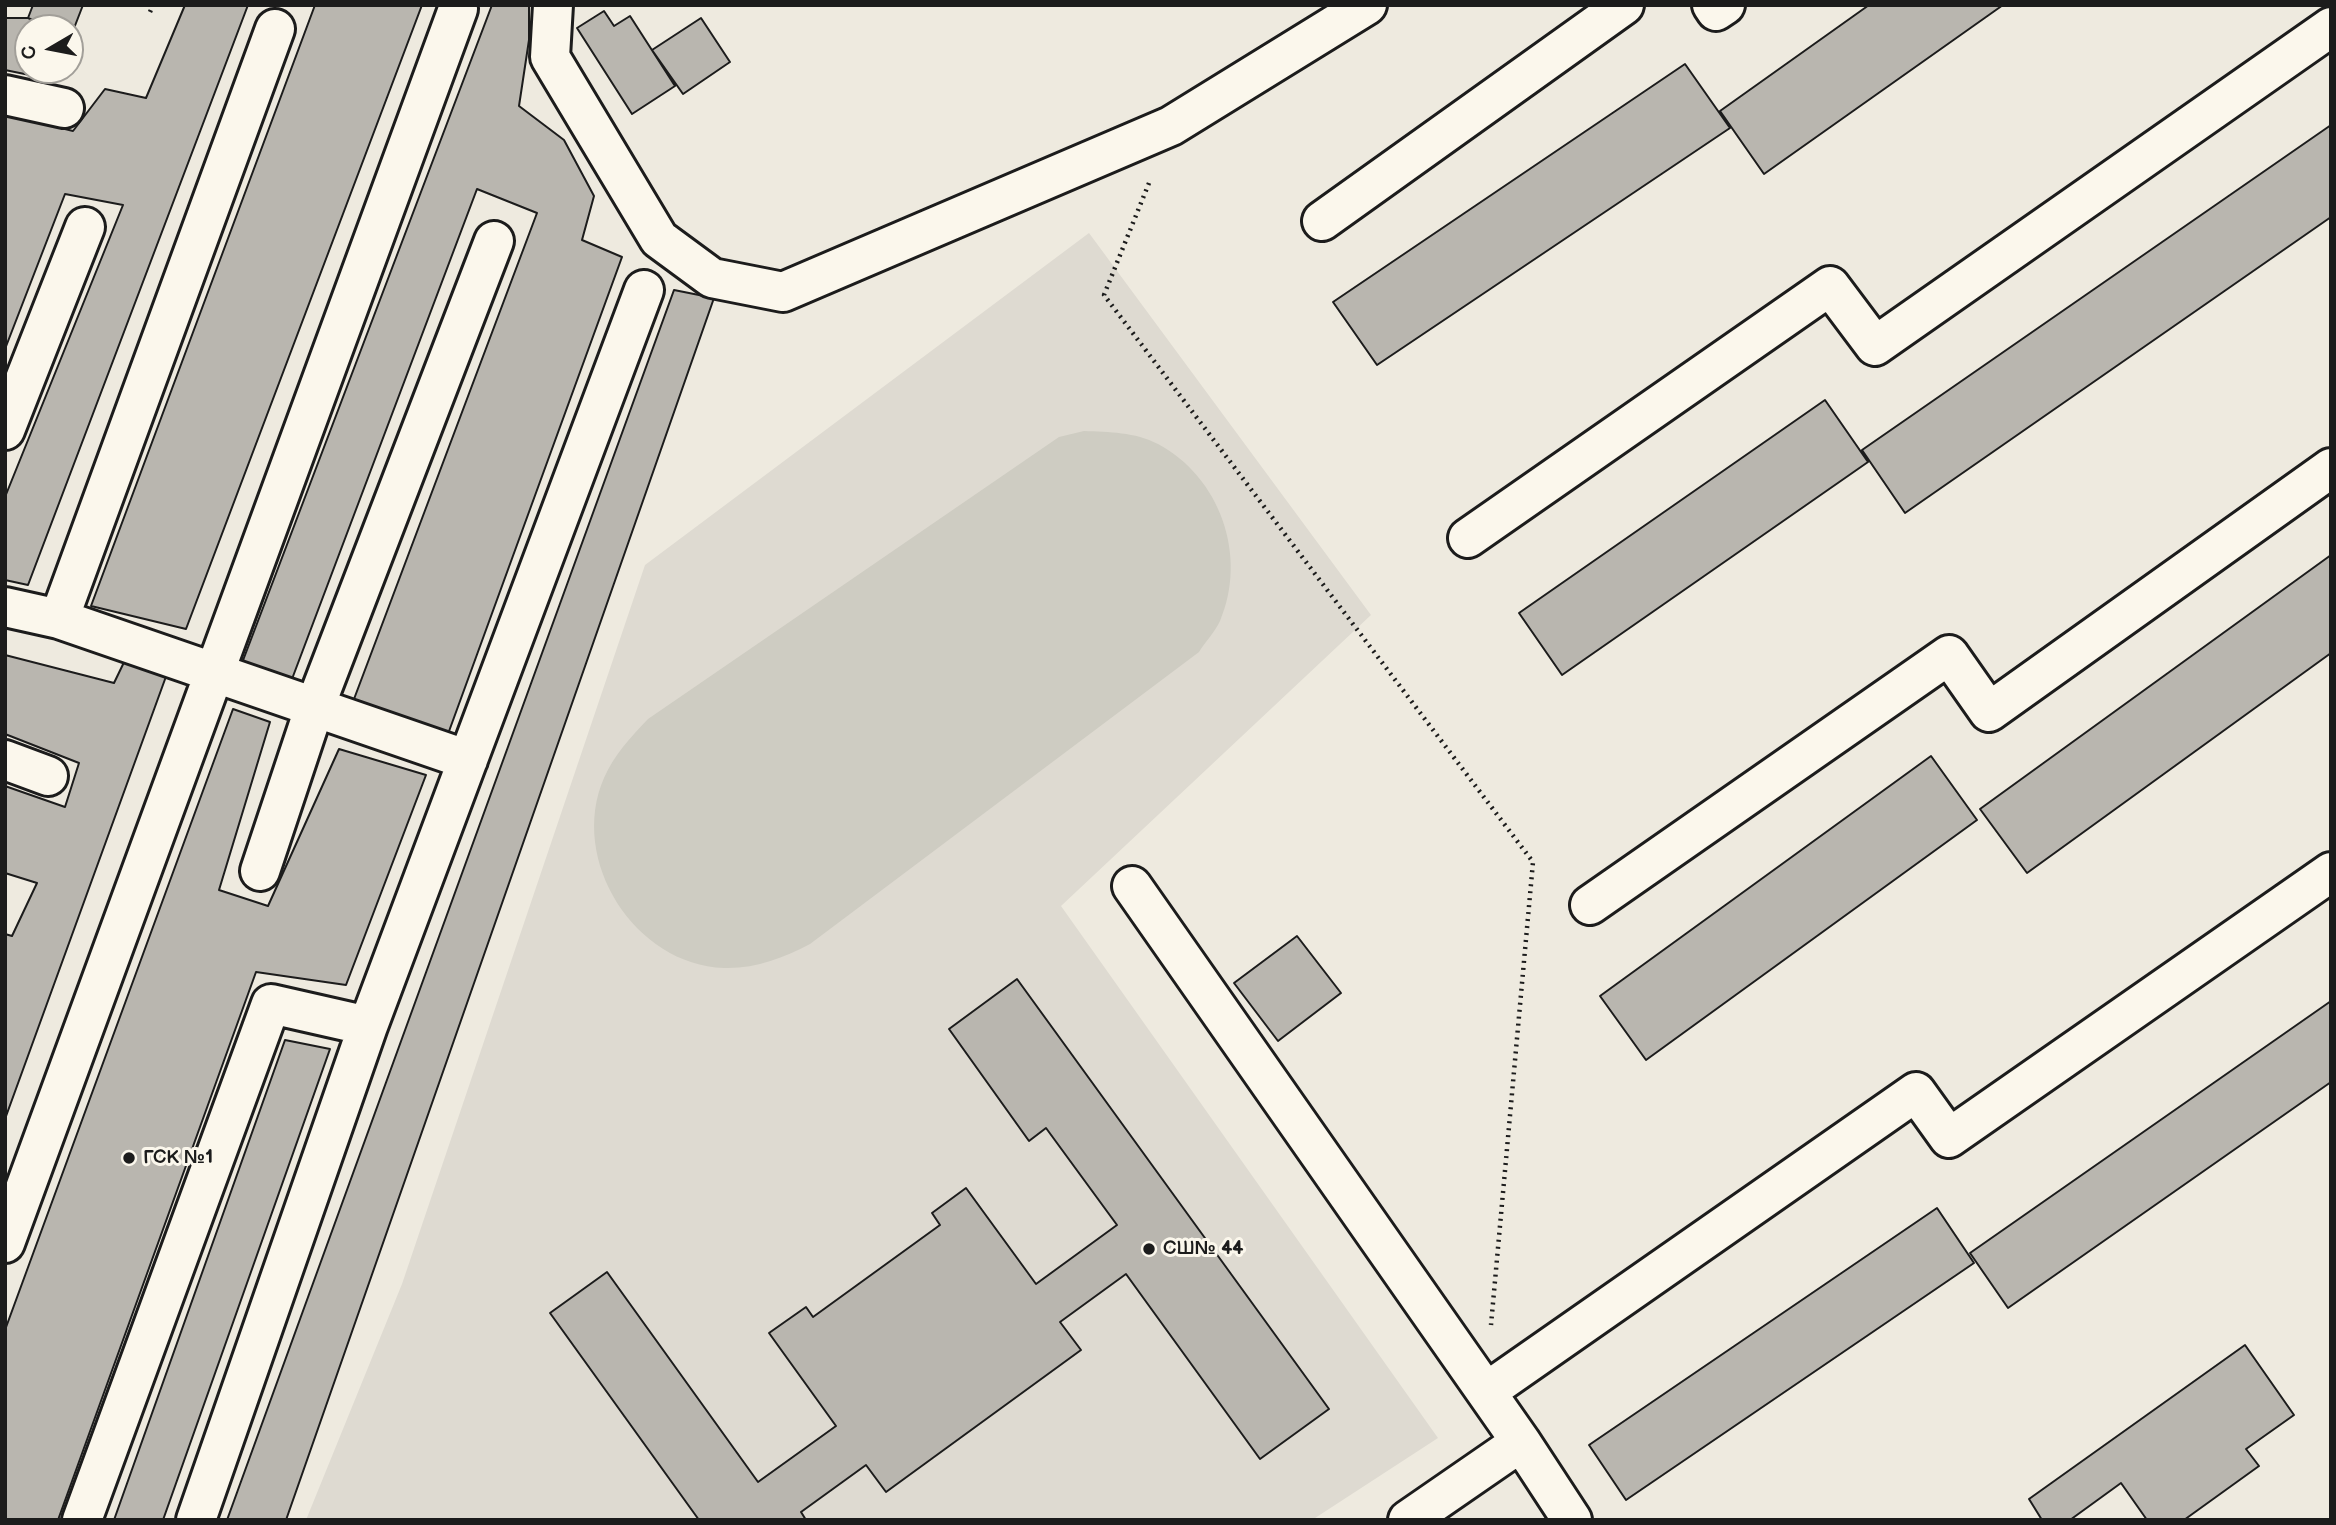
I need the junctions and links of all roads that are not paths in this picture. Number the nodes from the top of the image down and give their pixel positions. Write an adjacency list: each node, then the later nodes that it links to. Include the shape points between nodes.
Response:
1 (553, 5): 2 (lane, via 550,57 659,239 712,278 783,292 1171,126)
2 (1367, 5)
3 (1624, 5): 11 (lane)
4 (1712, 5): 5 (lane, via 1716,11)
5 (1725, 5)
6 (458, 9): 20 (lane)
7 (2331, 27): 17 (lane, via 1875,346 1830,286)
8 (275, 29): 19 (lane)
9 (5, 95): 10 (lane)
10 (64, 108)
11 (1322, 221)
12 (85, 227): 15 (lane)
13 (494, 241): 21 (lane)
14 (644, 290): 23 (lane)
15 (5, 430)
16 (2331, 468): 28 (lane, via 1989,712 1949,655)
17 (1468, 538)
18 (5, 607): 19 (lane)
19 (59, 619): 20 (lane)
20 (213, 673): 21 (lane); 30 (lane)
21 (314, 709): 23 (lane); 25 (lane)
22 (5, 760): 24 (lane)
23 (468, 760): 29 (lane)
24 (48, 776)
25 (260, 871)
26 (2331, 872): 31 (lane, via 1949,1138 1916,1092)
27 (1132, 886): 31 (lane)
28 (1590, 905)
29 (368, 1026): 33 (lane, via 271,1004); 34 (lane)
30 (5, 1243)
31 (1486, 1392): 32 (lane)
32 (1521, 1442): 35 (lane); 36 (lane)
33 (82, 1520)
34 (196, 1520)
35 (1408, 1520)
36 (1572, 1520)

